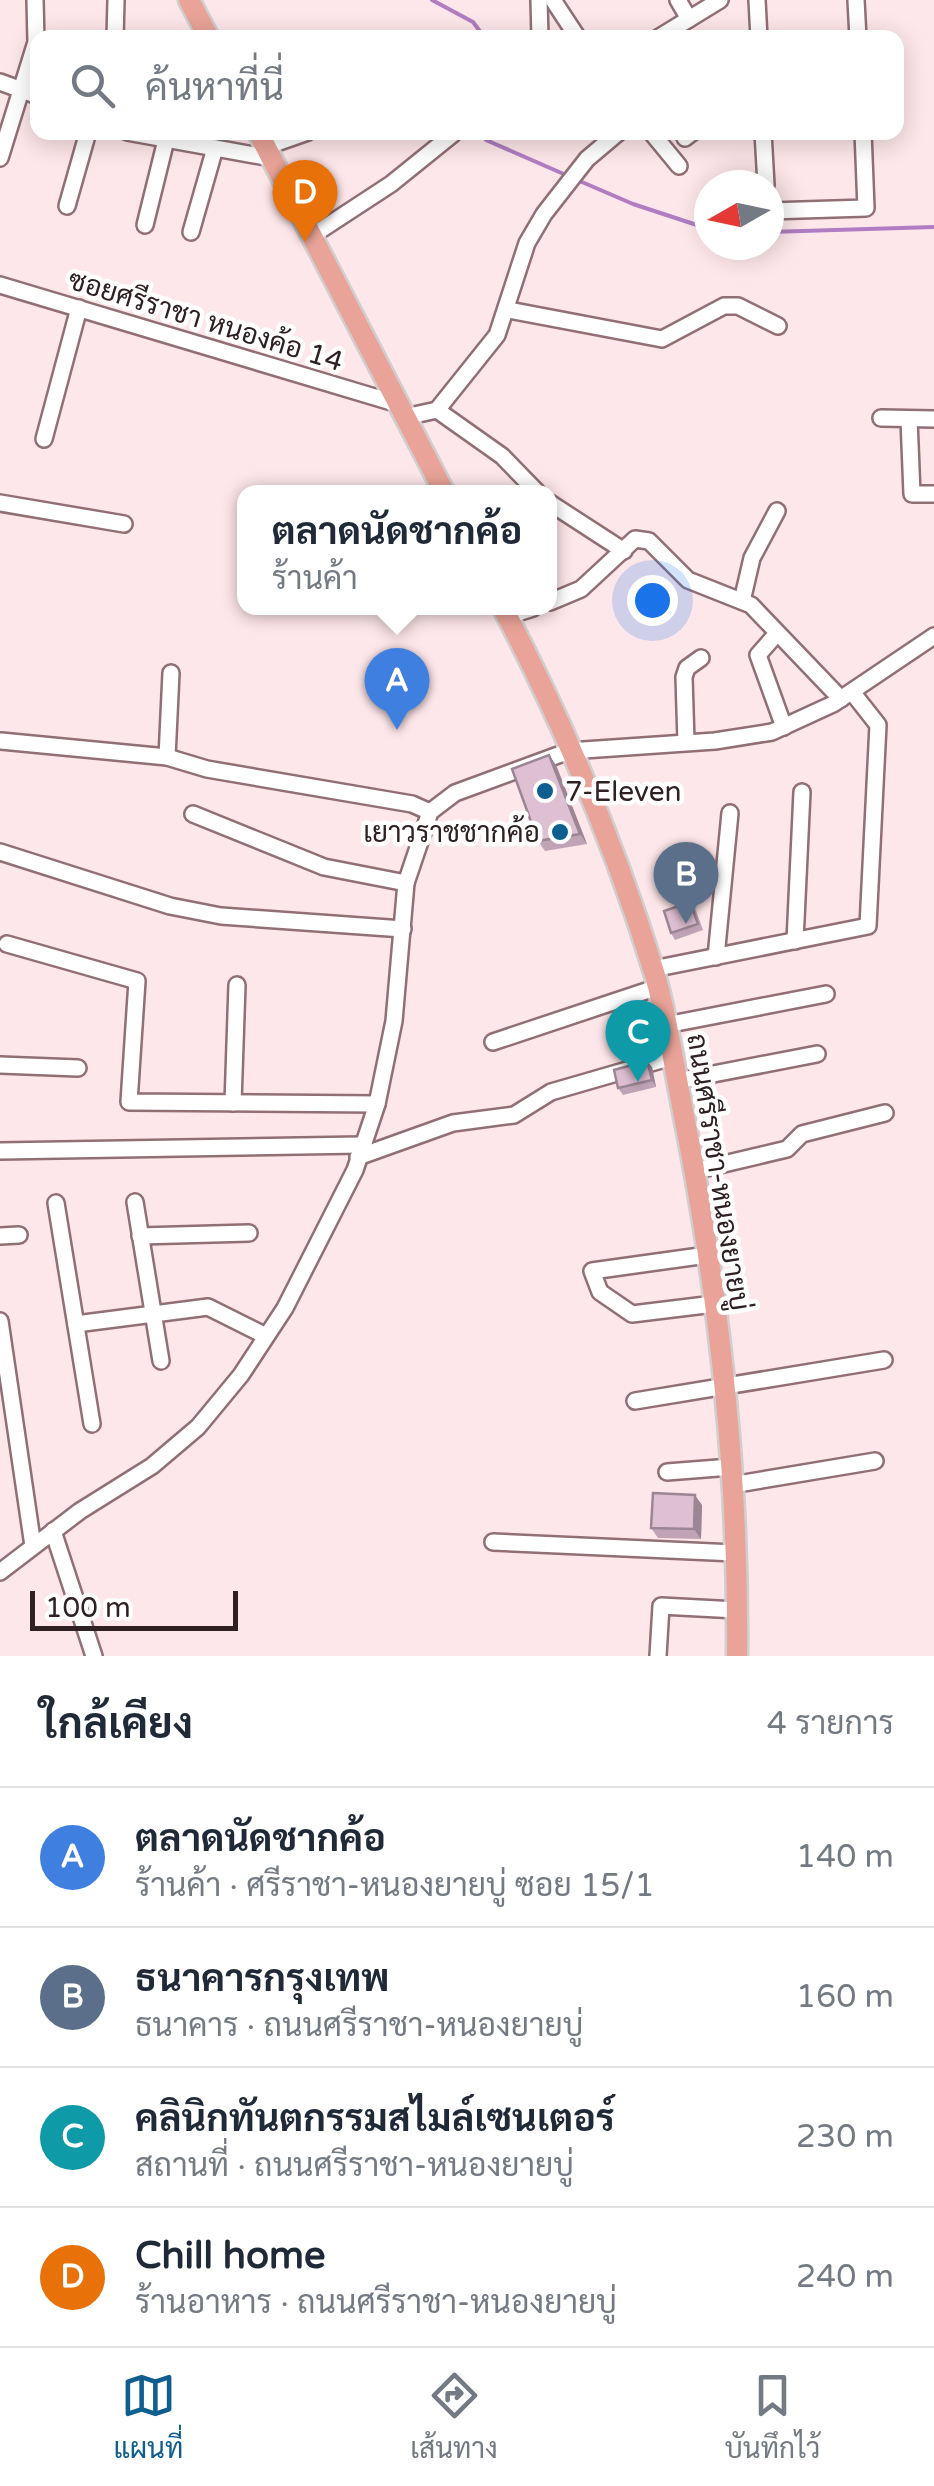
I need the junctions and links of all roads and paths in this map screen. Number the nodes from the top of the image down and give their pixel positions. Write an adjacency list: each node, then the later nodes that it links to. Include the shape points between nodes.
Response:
1 (34, 0): 11 (street)
2 (116, 0): 12 (street)
3 (189, 0): 13 (main road)
4 (539, 0): 14 (street)
5 (553, 0): 15 (street)
6 (678, 0): 10 (street)
7 (720, 0): 10 (street)
8 (758, 0): 17 (street)
9 (856, 0): 18 (street)
10 (689, 19): 16 (street)
11 (35, 30)
12 (115, 30)
13 (204, 30)
14 (540, 30)
15 (573, 30)
16 (671, 30)
17 (759, 30)
18 (858, 30)
19 (30, 61): 21 (street)
20 (0, 82): 21 (street)
21 (21, 90): 22 (street); 32 (street)
22 (30, 93)
23 (86, 140): 35 (street)
24 (166, 140): 31 (street); 37 (street)
25 (446, 140): 39 (street)
26 (610, 140): 42 (street, via 587,159 527,242)
27 (658, 140): 33 (street)
28 (764, 140): 34 (street)
29 (862, 140): 36 (street, via 866,208)
30 (265, 146): 31 (street); 39 (main road)
31 (215, 148): 38 (street)
32 (0, 158)
33 (679, 166)
34 (765, 170)
35 (67, 206)
36 (784, 211)
37 (145, 225)
38 (192, 232)
39 (310, 237): 44 (main road)
40 (0, 285): 41 (street, ซอยศรีราชา หนองค้อ 14)
41 (78, 308): 44 (street, ซอยศรีราชา หนองค้อ 14); 49 (street)
42 (509, 310): 43 (street, via 662,339 724,306); 45 (street)
43 (778, 326)
44 (401, 410): 45 (street); 50 (main road)
45 (437, 410): 51 (street)
46 (881, 418): 48 (street)
47 (934, 419): 48 (street)
48 (910, 420): 52 (street, via 912,494)
49 (44, 439)
50 (440, 485)
51 (530, 485)
52 (934, 494)
53 (0, 503): 56 (street)
54 (557, 508): 57 (street)
55 (777, 511): 59 (street, via 752,558)
56 (124, 524)
57 (624, 551): 58 (street, via 581,590); 59 (street, via 634,540 650,541 688,580)
58 (557, 599)
59 (742, 601): 65 (street)
60 (506, 615): 69 (main road, ถนนศรีราชา-หนองยายบู่)
61 (934, 636): 65 (street)
62 (772, 639): 66 (street, via 758,656)
63 (702, 658): 68 (street, via 684,677)
64 (171, 673): 70 (street)
65 (847, 695): 66 (street); 78 (street, via 878,725 868,926)
66 (784, 727): 68 (street)
67 (1, 741): 70 (street)
68 (686, 742): 69 (street)
69 (569, 751): 72 (street, via 456,793); 81 (main road, ถนนศรีราชา-หนองยายบู่)
70 (168, 757): 72 (street)
71 (802, 792): 78 (street)
72 (430, 812): 76 (street)
73 (730, 812): 80 (street)
74 (193, 814): 76 (street, via 324,866)
75 (0, 852): 77 (street, via 221,916)
76 (406, 883): 77 (street)
77 (403, 929): 92 (street, via 394,1021)
78 (795, 941): 80 (street)
79 (7, 944): 91 (street, via 138,981 129,1102)
80 (716, 957): 81 (street)
81 (655, 978): 84 (main road, ถนนศรีราชา-หนองยายบู่); 85 (street)
82 (237, 986): 91 (street)
83 (826, 994): 84 (street)
84 (666, 1025): 87 (main road, ถนนศรีราชา-หนองยายบู่)
85 (493, 1042)
86 (816, 1054): 90 (street)
87 (672, 1057): 90 (main road, ถนนศรีราชา-หนองยายบู่); 95 (street, via 551,1092 514,1115 453,1122)
88 (0, 1065): 89 (street)
89 (78, 1068)
90 (677, 1081): 96 (main road, ถนนศรีราชา-หนองยายบู่)
91 (233, 1103): 92 (street)
92 (376, 1104): 95 (street)
93 (885, 1113): 96 (street, via 802,1134 787,1149)
94 (0, 1151): 95 (street)
95 (360, 1151): 108 (street, via 325,1232)
96 (694, 1171): 103 (main road, ถนนศรีราชา-หนองยายบู่)
97 (56, 1202): 107 (street)
98 (135, 1202): 102 (street)
99 (249, 1232): 102 (street)
100 (20, 1235): 101 (street)
101 (0, 1236)
102 (140, 1236): 105 (street)
103 (707, 1255): 104 (main road, ถนนศรีราชา-หนองยายบู่); 104 (street, via 592,1272 600,1292 632,1314)
104 (714, 1304): 111 (main road, ถนนศรีราชา-หนองยายบู่)
105 (152, 1314): 107 (street); 108 (street, via 208,1308); 110 (street)
106 (0, 1321): 119 (street)
107 (76, 1324): 113 (street)
108 (266, 1336): 117 (street, via 198,1427)
109 (884, 1360): 111 (street)
110 (161, 1362)
111 (723, 1385): 112 (street); 116 (main road, ถนนศรีราชา-หนองยายบู่)
112 (635, 1401)
113 (92, 1424)
114 (875, 1461): 116 (street)
115 (667, 1472): 116 (street)
116 (732, 1476): 120 (main road, ถนนศรีราชา-หนองยายบู่)
117 (53, 1531): 119 (street); 123 (street)
118 (493, 1542): 120 (street)
119 (33, 1546): 121 (street)
120 (735, 1554): 122 (main road, ถนนศรีราชา-หนองยายบู่)
121 (0, 1572)
122 (738, 1610): 124 (street, via 661,1606); 125 (main road, ถนนศรีราชา-หนองยายบู่)
123 (94, 1656)
124 (658, 1656)
125 (737, 1656)

